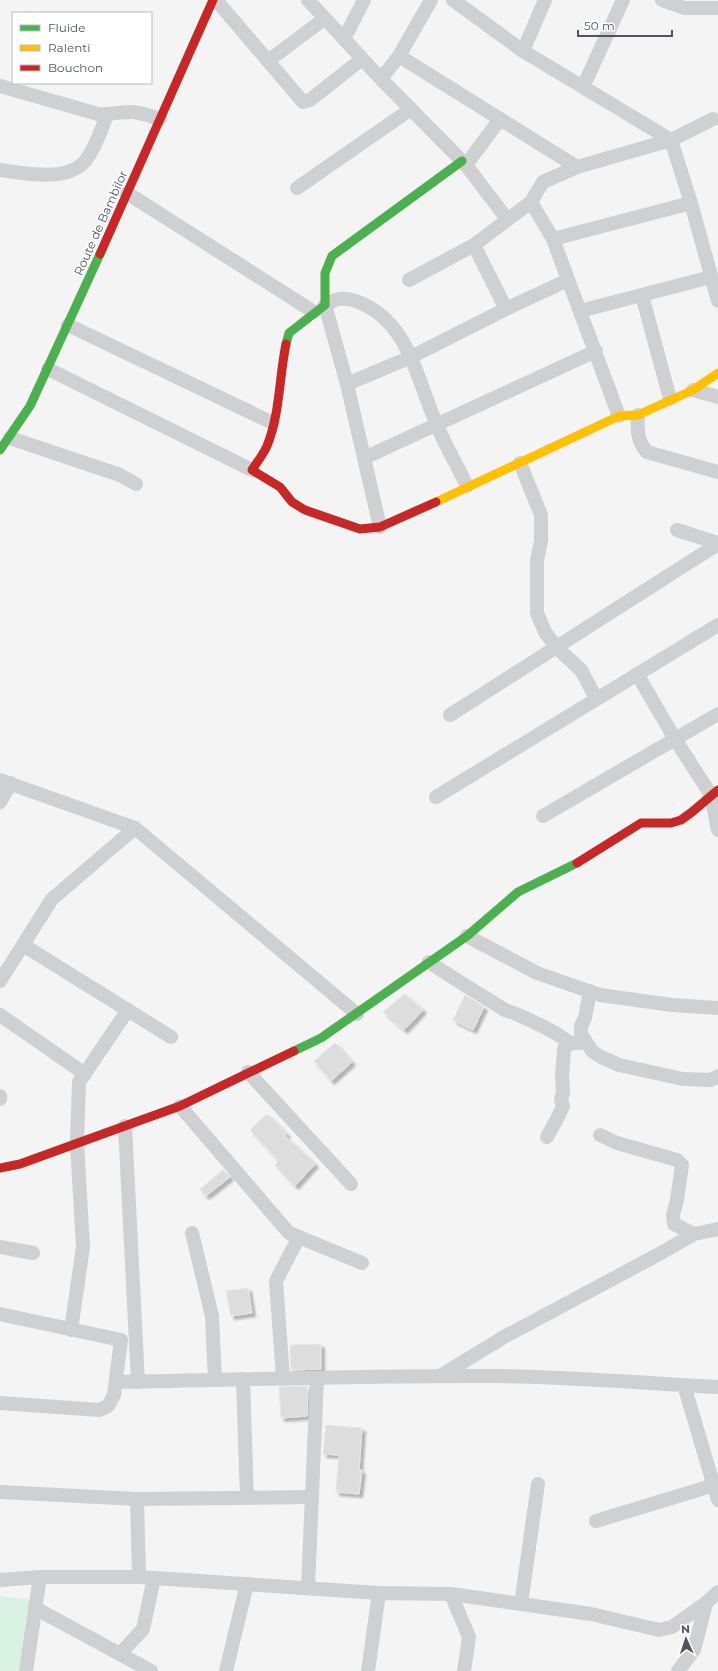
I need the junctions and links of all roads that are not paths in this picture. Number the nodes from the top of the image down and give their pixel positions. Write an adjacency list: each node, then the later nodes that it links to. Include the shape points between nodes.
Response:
1 (215, 0): 17 (street); 23 (street, Route de Bambilor)
2 (308, 0): 12 (street)
3 (364, 0): 13 (street)
4 (431, 0): 15 (street)
5 (453, 0): 10 (street)
6 (545, 0): 14 (street)
7 (623, 0): 20 (street)
8 (662, 0): 9 (street)
9 (689, 4): 11 (street)
10 (467, 5): 14 (street)
11 (718, 8)
12 (324, 18): 13 (street); 17 (street)
13 (344, 39): 16 (street)
14 (523, 51): 20 (street)
15 (399, 56): 18 (street); 24 (street)
16 (362, 58): 17 (street, via 310,100 302,102); 18 (street)
17 (268, 61)
18 (381, 78): 21 (street)
19 (0, 86): 22 (street)
20 (583, 87): 26 (street)
21 (411, 109): 27 (street); 30 (street)
22 (107, 115): 23 (street, via 138,112); 29 (street, via 97,141 80,166 60,174)
23 (160, 119): 31 (street, Route de Bambilor)
24 (500, 119): 27 (street); 28 (street)
25 (713, 119): 26 (street)
26 (671, 140): 28 (street); 33 (street)
27 (464, 163): 34 (street); 42 (street, via 332,256 325,269)
28 (577, 167): 32 (street, via 543,182)
29 (0, 170)
30 (297, 188)
31 (127, 193): 42 (street); 45 (street, Route de Bambilor)
32 (531, 202): 34 (street); 35 (street)
33 (691, 203): 35 (street); 37 (street)
34 (507, 219): 36 (street)
35 (553, 239): 39 (street)
36 (474, 245): 38 (street); 43 (street)
37 (711, 277): 40 (street); 41 (street)
38 (409, 280)
39 (568, 280): 43 (street); 44 (street)
40 (642, 295): 44 (street); 53 (street)
41 (718, 301)
42 (319, 308): 47 (street, via 339,299 354,300 371,308 386,319); 50 (street); 56 (street, via 289,333)
43 (506, 309): 47 (street)
44 (580, 311): 46 (street)
45 (68, 325): 48 (street, Route de Bambilor); 56 (street)
46 (596, 351): 55 (street); 57 (street)
47 (411, 358): 50 (street); 57 (street)
48 (48, 369): 58 (street, Route de Bambilor, via 30,406); 62 (street)
49 (718, 374): 51 (street)
50 (347, 384): 60 (street)
51 (693, 390): 52 (street); 53 (street)
52 (718, 397)
53 (670, 399): 54 (street)
54 (638, 415): 55 (street); 63 (street, via 637,431 641,445 647,452)
55 (619, 416): 61 (street)
56 (273, 423): 62 (street, via 266,448)
57 (436, 424): 60 (street); 65 (street)
58 (10, 438): 59 (street, Route de Bambilor); 64 (street, via 120,475)
59 (0, 450)
60 (364, 458): 66 (street)
61 (520, 463): 65 (street); 70 (street, via 541,515 541,541 537,562 538,613 545,632)
62 (252, 470): 66 (street, via 280,487 292,502 305,510 360,529)
63 (718, 472)
64 (136, 484)
65 (467, 486): 66 (street)
66 (380, 527)
67 (677, 530): 68 (street)
68 (718, 544): 70 (street)
69 (718, 625): 71 (street)
70 (556, 647): 72 (street, via 581,670); 74 (street)
71 (637, 674): 72 (street); 75 (street)
72 (596, 698): 78 (street)
73 (718, 714): 75 (street)
74 (450, 715)
75 (675, 739): 77 (street); 80 (street)
76 (5, 782): 79 (street); 81 (street)
77 (715, 792): 82 (street); 83 (street, via 677,821 641,823 583,860 518,892)
78 (436, 797)
79 (0, 802)
80 (543, 816)
81 (135, 828): 84 (street, via 52,899); 90 (street)
82 (718, 830)
83 (467, 936): 85 (street); 87 (street, via 537,973)
84 (23, 945): 86 (street); 89 (street)
85 (429, 962): 90 (street); 94 (street, via 486,999)
86 (0, 982)
87 (590, 991): 88 (street, via 600,995 672,1005); 93 (street, via 581,1026)
88 (718, 1008)
89 (128, 1010): 92 (street); 96 (street)
90 (357, 1014): 95 (street, via 321,1038)
91 (0, 1015): 96 (street)
92 (171, 1037)
93 (585, 1042): 94 (street); 97 (street, via 601,1057 635,1069 683,1080 711,1080)
94 (570, 1043): 101 (street, via 563,1054 563,1106)
95 (248, 1072): 98 (street); 104 (street)
96 (85, 1074): 102 (street, via 79,1082)
97 (718, 1076)
98 (180, 1106): 99 (street); 108 (street, via 289,1233)
99 (125, 1126): 102 (street); 120 (street)
100 (600, 1135): 107 (street, via 617,1143 677,1160 682,1165 673,1215 674,1224)
101 (546, 1137)
102 (77, 1143): 103 (street, via 20,1164); 113 (street, via 83,1247)
103 (0, 1168)
104 (351, 1184)
105 (718, 1229): 107 (street)
106 (192, 1233): 118 (street, via 212,1316)
107 (694, 1234): 114 (street, via 504,1337)
108 (299, 1236): 111 (street); 115 (street, via 276,1281)
109 (0, 1247): 110 (street)
110 (33, 1253)
111 (362, 1263)
112 (0, 1314): 113 (street)
113 (71, 1330): 119 (street, via 122,1340)
114 (440, 1376): 116 (street); 121 (street, via 569,1377)
115 (283, 1378): 116 (street); 117 (street)
116 (317, 1378): 128 (street)
117 (243, 1379): 118 (street); 129 (street)
118 (215, 1380): 120 (street)
119 (116, 1382): 120 (street); 124 (street, via 114,1396 108,1406 99,1410)
120 (138, 1382)
121 (684, 1385): 122 (street); 126 (street)
122 (713, 1387): 123 (street)
123 (718, 1398)
124 (0, 1403)
125 (538, 1484): 143 (street)
126 (716, 1485): 131 (street); 132 (street)
127 (0, 1492): 130 (street)
128 (312, 1497): 129 (street); 138 (street)
129 (247, 1498): 130 (street)
130 (138, 1499): 134 (street)
131 (718, 1500)
132 (596, 1521)
133 (40, 1577): 134 (street); 136 (street); 144 (street)
134 (139, 1577): 135 (street)
135 (154, 1578): 137 (street); 145 (street, via 143,1629)
136 (0, 1580)
137 (247, 1584): 138 (street); 148 (street)
138 (308, 1588): 140 (street)
139 (718, 1592): 142 (street)
140 (379, 1593): 141 (street); 149 (street)
141 (451, 1594): 143 (street); 150 (street, via 469,1637)
142 (706, 1603): 143 (street, via 672,1627 659,1630 591,1614); 151 (street, via 694,1650)
143 (521, 1604)
144 (35, 1608): 145 (street); 146 (street)
145 (120, 1654): 147 (street)
146 (26, 1671)
147 (151, 1671)
148 (226, 1671)
149 (368, 1671)
150 (464, 1671)
151 (678, 1671)

